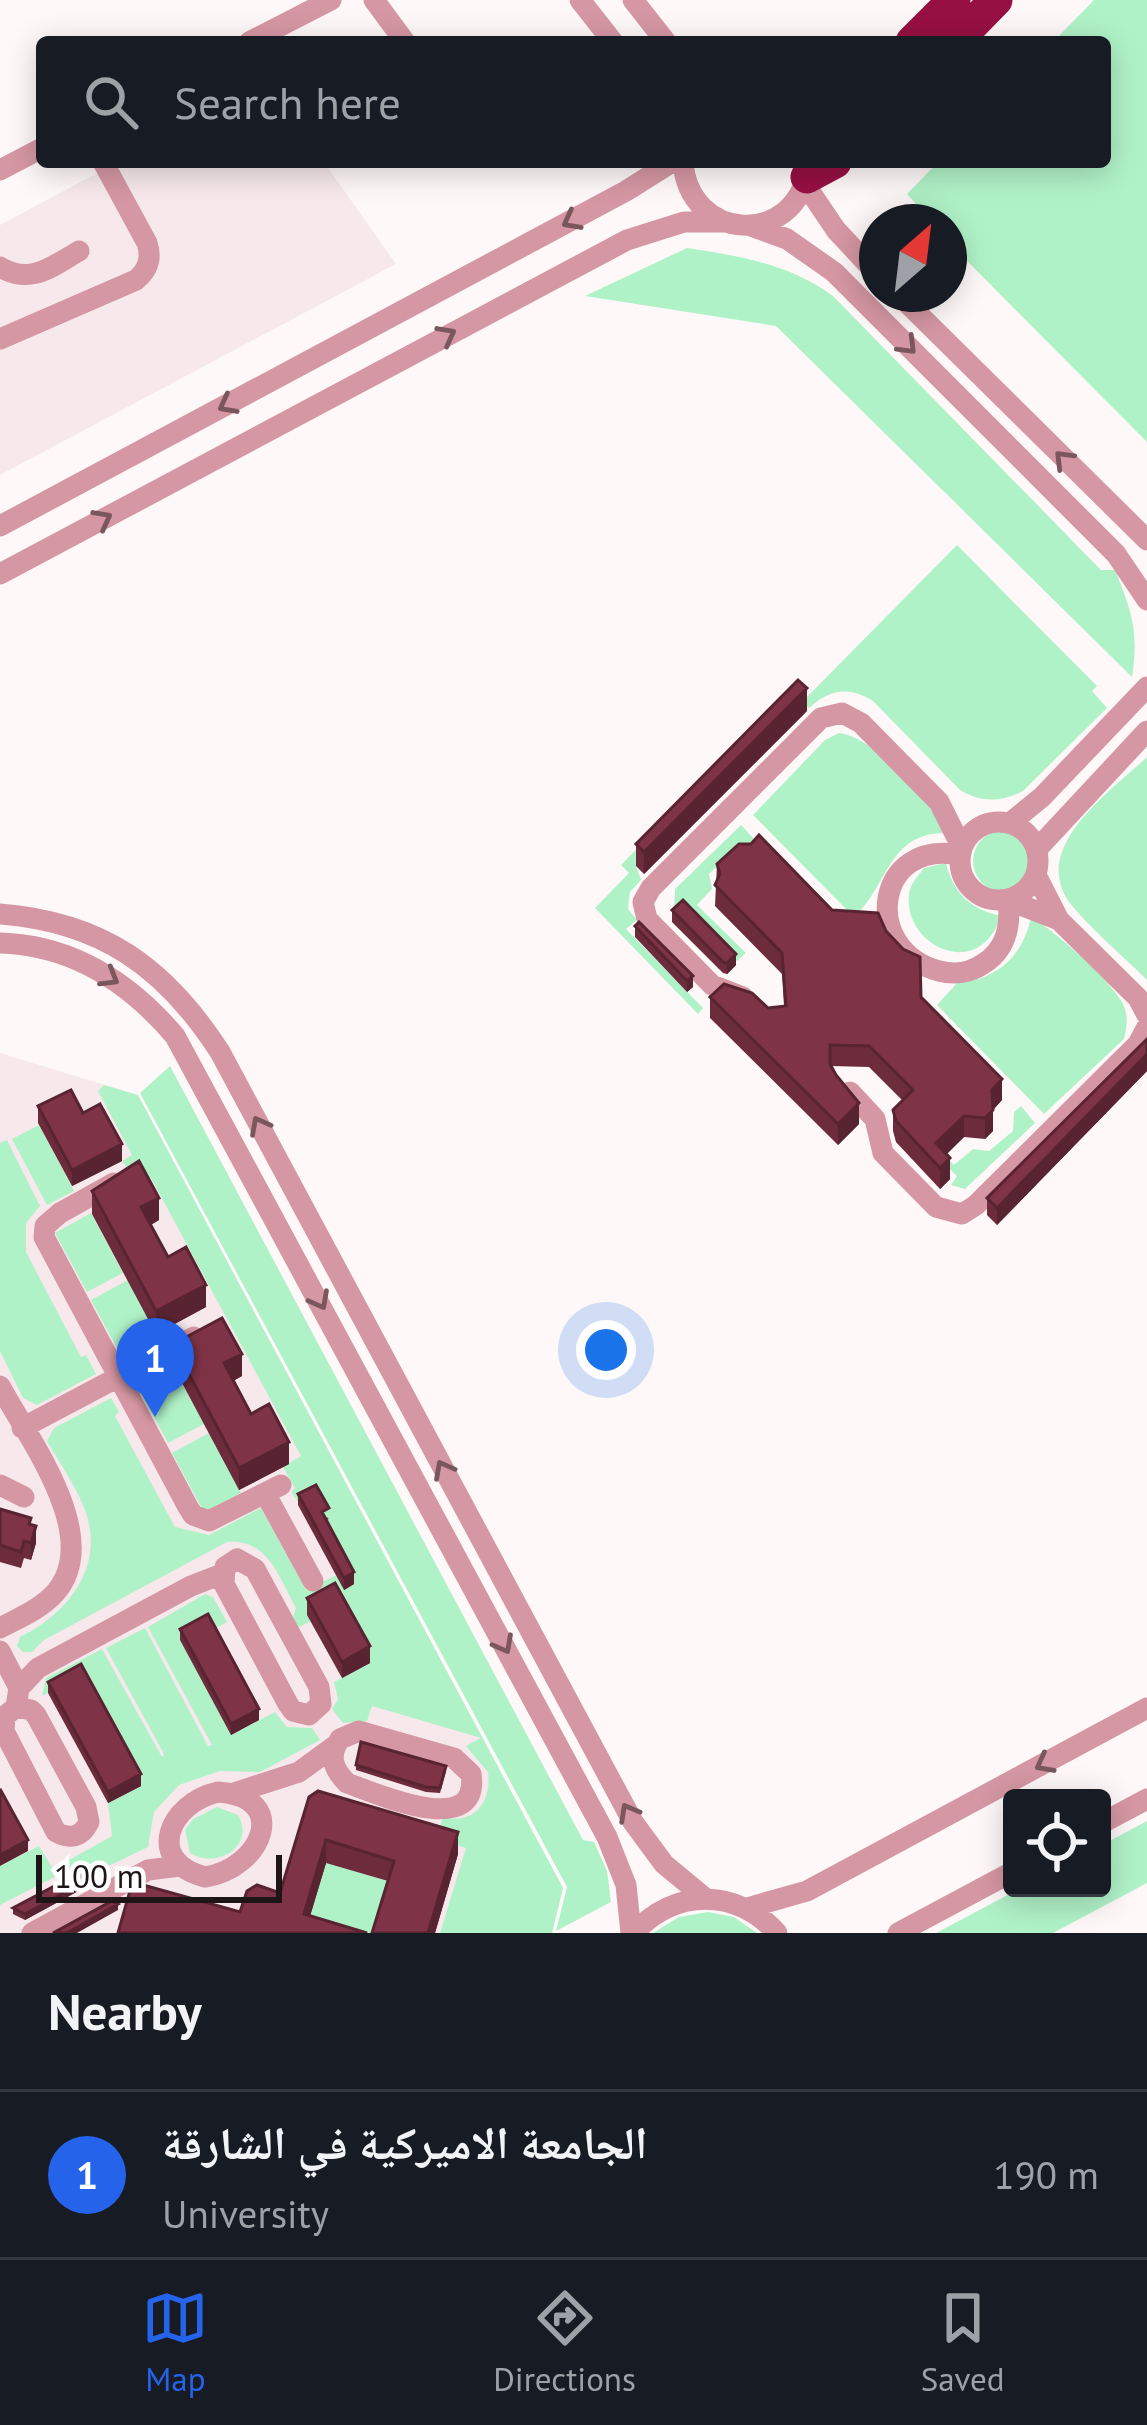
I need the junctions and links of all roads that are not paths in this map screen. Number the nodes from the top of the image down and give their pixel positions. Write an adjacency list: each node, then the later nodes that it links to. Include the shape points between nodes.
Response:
1 (331, 0): 7 (street)
2 (374, 0): 8 (street)
3 (580, 0): 9 (street)
4 (633, 0): 10 (street)
5 (954, 0): 11 (highway)
6 (996, 0): 12 (highway)
7 (261, 36)
8 (400, 36)
9 (608, 36)
10 (661, 36)
11 (918, 36)
12 (961, 36)
13 (36, 151): 17 (street)
14 (106, 168): 25 (street, via 147,243 146,270)
15 (662, 168): 26 (street, one-way to 26)
16 (684, 168): 19 (street, via 696,201)
17 (0, 170)
18 (814, 171): 20 (street, via 779,217); 22 (street, via 836,230)
19 (725, 222): 20 (street); 28 (street, one-way to 19, via 627,240 684,222)
20 (751, 226): 29 (street, one-way to 29, via 787,239 834,272 1117,554)
21 (79, 251): 23 (street, via 34,276)
22 (859, 255)
23 (0, 267)
24 (916, 312): 27 (street, one-way to 24)
25 (0, 339)
26 (0, 526)
27 (1147, 540)
28 (0, 574)
29 (1147, 600)
30 (1147, 687): 33 (street, via 1042,797)
31 (1147, 731): 34 (street)
32 (939, 802): 33 (street); 35 (street); 41 (street, via 861,723 831,714 651,888 643,911 652,926 712,986)
33 (999, 823): 34 (street, via 1028,834); 35 (street, via 971,833)
34 (1038, 848): 36 (street)
35 (961, 851): 37 (street, via 969,886 986,898); 37 (street, via 913,860 892,884 886,917 900,948 946,973 982,965 1006,937)
36 (1036, 875): 37 (street); 39 (street)
37 (1008, 899): 39 (street)
38 (0, 914): 69 (street, one-way to 38, via 664,1864 633,1822 194,1012 123,950 80,929)
39 (1059, 920): 42 (street)
40 (0, 943): 72 (street, one-way to 72, via 88,964 121,983 175,1036 607,1837)
41 (755, 1000)
42 (1147, 1016)
43 (1147, 1027): 44 (street, via 962,1214 936,1207 883,1153 875,1119)
44 (850, 1092)
45 (120, 1180): 47 (street, via 60,1213 44,1237)
46 (200, 1334): 47 (street)
47 (118, 1378): 49 (street); 53 (street, via 193,1515 218,1518 273,1489)
48 (0, 1386): 49 (street)
49 (12, 1420): 54 (street, via 65,1508 72,1559 45,1603)
50 (0, 1485): 51 (street)
51 (24, 1497)
52 (222, 1574): 52 (street, via 288,1704 300,1715 316,1711 322,1695 256,1569 237,1559); 56 (street, via 38,1668)
53 (314, 1581)
54 (0, 1628)
55 (0, 1651): 56 (street)
56 (17, 1698): 56 (street, via 4,1731 51,1825 63,1836 79,1834 86,1807 36,1715)
57 (1147, 1708): 70 (street, one-way to 70, via 807,1891)
58 (335, 1745): 59 (street); 59 (street, via 359,1731 454,1758 472,1786 461,1806 442,1811 347,1783); 60 (street)
59 (336, 1772): 60 (street)
60 (290, 1776): 61 (street); 63 (street)
61 (234, 1793): 63 (street); 65 (street, via 188,1804)
62 (1147, 1799): 64 (street)
63 (260, 1815): 66 (street, via 260,1840 238,1867 205,1877)
64 (1111, 1818)
65 (169, 1843): 66 (street); 67 (street)
66 (180, 1866): 67 (street)
67 (148, 1870): 71 (street)
68 (1003, 1876): 74 (street)
69 (705, 1898): 70 (street); 72 (street, via 663,1908)
70 (747, 1908): 73 (street)
71 (32, 1933)
72 (633, 1933)
73 (777, 1933)
74 (898, 1933)

